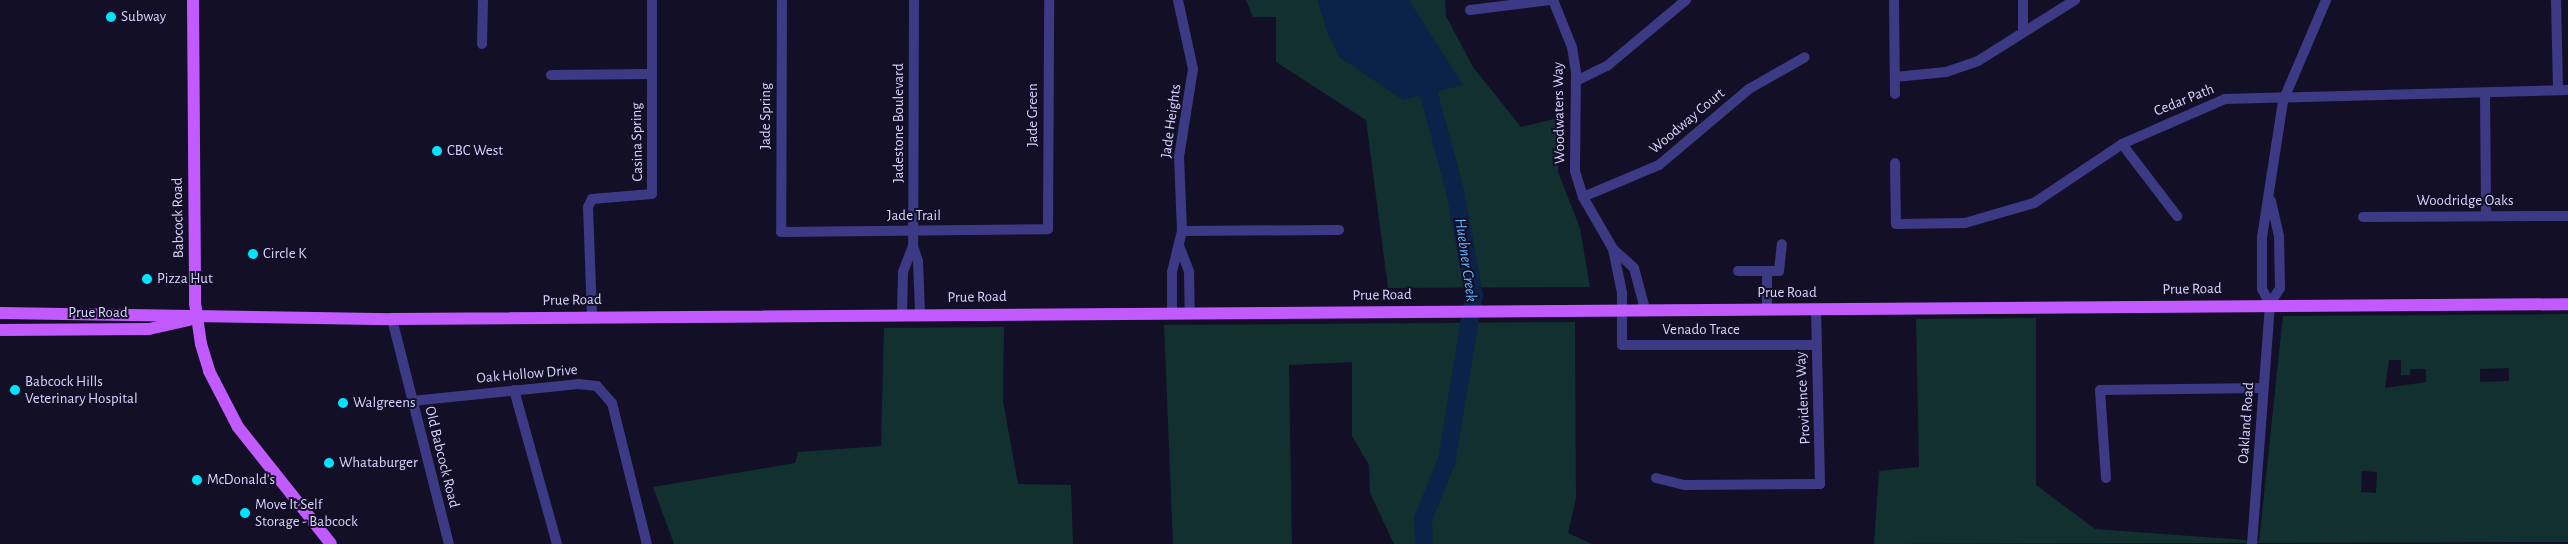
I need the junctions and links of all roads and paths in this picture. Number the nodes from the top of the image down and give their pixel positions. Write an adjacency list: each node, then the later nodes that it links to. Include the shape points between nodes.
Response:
1 (193, 0): 65 (main road, Babcock Road)
2 (483, 0): 17 (street)
3 (652, 0): 19 (street, Casina Spring)
4 (782, 0): 39 (street, Jade Spring)
5 (914, 0): 37 (street, Jadestone Boulevard)
6 (1049, 0): 35 (street, Jade Green)
7 (1178, 0): 38 (street, Jade Heights, via 1193,68 1179,157)
8 (1551, 0): 15 (street); 22 (street, Woodwaters Way, via 1572,47)
9 (1686, 0): 22 (street, via 1607,66)
10 (1894, 0): 21 (street)
11 (2023, 0): 16 (street)
12 (2075, 0): 16 (street)
13 (2326, 0): 26 (street)
14 (2556, 0): 23 (street)
15 (1470, 10)
16 (2023, 31): 21 (street, via 1962,67)
17 (482, 44)
18 (1805, 57): 29 (street, Woodway Court, via 1749,89 1659,165)
19 (651, 74): 20 (street); 63 (street, Casina Spring, via 652,194 592,199 588,207)
20 (551, 75)
21 (1895, 77): 24 (street)
22 (1576, 81): 29 (street, Woodwaters Way, via 1573,148)
23 (2563, 90): 25 (street, Cedar Path)
24 (1895, 94)
25 (2485, 94): 26 (street, Cedar Path); 32 (street)
26 (2284, 95): 27 (street, Cedar Path, via 2243,96 2207,104); 30 (street)
27 (2122, 144): 28 (street, Cedar Path, via 2056,192 2012,212 1965,223 1896,224); 31 (street)
28 (1895, 163)
29 (1583, 197): 43 (street, Woodwaters Way)
30 (2271, 201): 52 (street, via 2262,237 2262,289); 52 (street, via 2279,236 2280,288)
31 (2177, 216)
32 (2486, 216): 33 (street, Woodridge Oaks); 34 (street, Woodridge Oaks)
33 (2568, 216)
34 (2363, 217)
35 (1048, 230): 37 (street, Jade Trail)
36 (1339, 230): 38 (street)
37 (913, 231): 39 (street, Jade Trail); 41 (street, Jadestone Boulevard)
38 (1182, 231): 42 (street, Jade Heights)
39 (781, 232)
40 (1782, 244): 45 (street, via 1782,268)
41 (913, 246): 50 (street, Jadestone Boulevard); 51 (street, Jadestone Boulevard)
42 (1180, 248): 47 (street, Jade Heights); 48 (street, Jade Heights)
43 (1613, 249): 46 (street, Woodwaters Way); 49 (street, Woodwaters Way)
44 (1738, 271): 45 (street)
45 (1768, 271): 57 (street)
46 (1636, 274): 49 (street); 55 (street, Woodwaters Way)
47 (1172, 279): 48 (street); 58 (street, Jade Heights)
48 (1189, 279): 59 (street, Jade Heights)
49 (1619, 279): 54 (street, Woodwaters Way)
50 (902, 280): 51 (street); 61 (street, Jadestone Boulevard)
51 (919, 280): 62 (street, Jadestone Boulevard)
52 (2270, 304): 53 (main road, Prue Road); 56 (main road, Prue Road); 68 (street, Oakland Road)
53 (2568, 304)
54 (1622, 309): 55 (main road, Prue Road); 59 (main road, Prue Road); 67 (street, Venado Trace, via 1622,345)
55 (1645, 309): 57 (main road, Prue Road)
56 (1816, 309): 57 (main road, Prue Road); 67 (street, Providence Way)
57 (1767, 310)
58 (1172, 311): 59 (main road, Prue Road); 62 (main road, Prue Road)
59 (1190, 311)
60 (0, 313): 65 (main road, Prue Road, via 152,312)
61 (902, 314): 62 (main road, Prue Road); 63 (main road, Prue Road)
62 (920, 314)
63 (592, 316): 64 (main road, Prue Road)
64 (392, 318): 65 (main road, Prue Road); 70 (street, Old Babcock Road)
65 (196, 319): 66 (main road, Prue Road, via 149,330); 73 (main road, Babcock Road, via 209,371 238,427)
66 (0, 330)
67 (1816, 344): 71 (street, Providence Way, via 1820,484 1685,485)
68 (2264, 388): 72 (street, via 2100,390); 77 (street, Oakland Road)
69 (514, 390): 70 (street, Oak Hollow Drive); 75 (street); 76 (street, Oak Hollow Drive, via 578,384 604,391 612,403)
70 (412, 401): 74 (street, Old Babcock Road)
71 (1656, 478)
72 (2106, 478)
73 (331, 544)
74 (449, 544)
75 (557, 544)
76 (647, 544)
77 (2252, 544)

